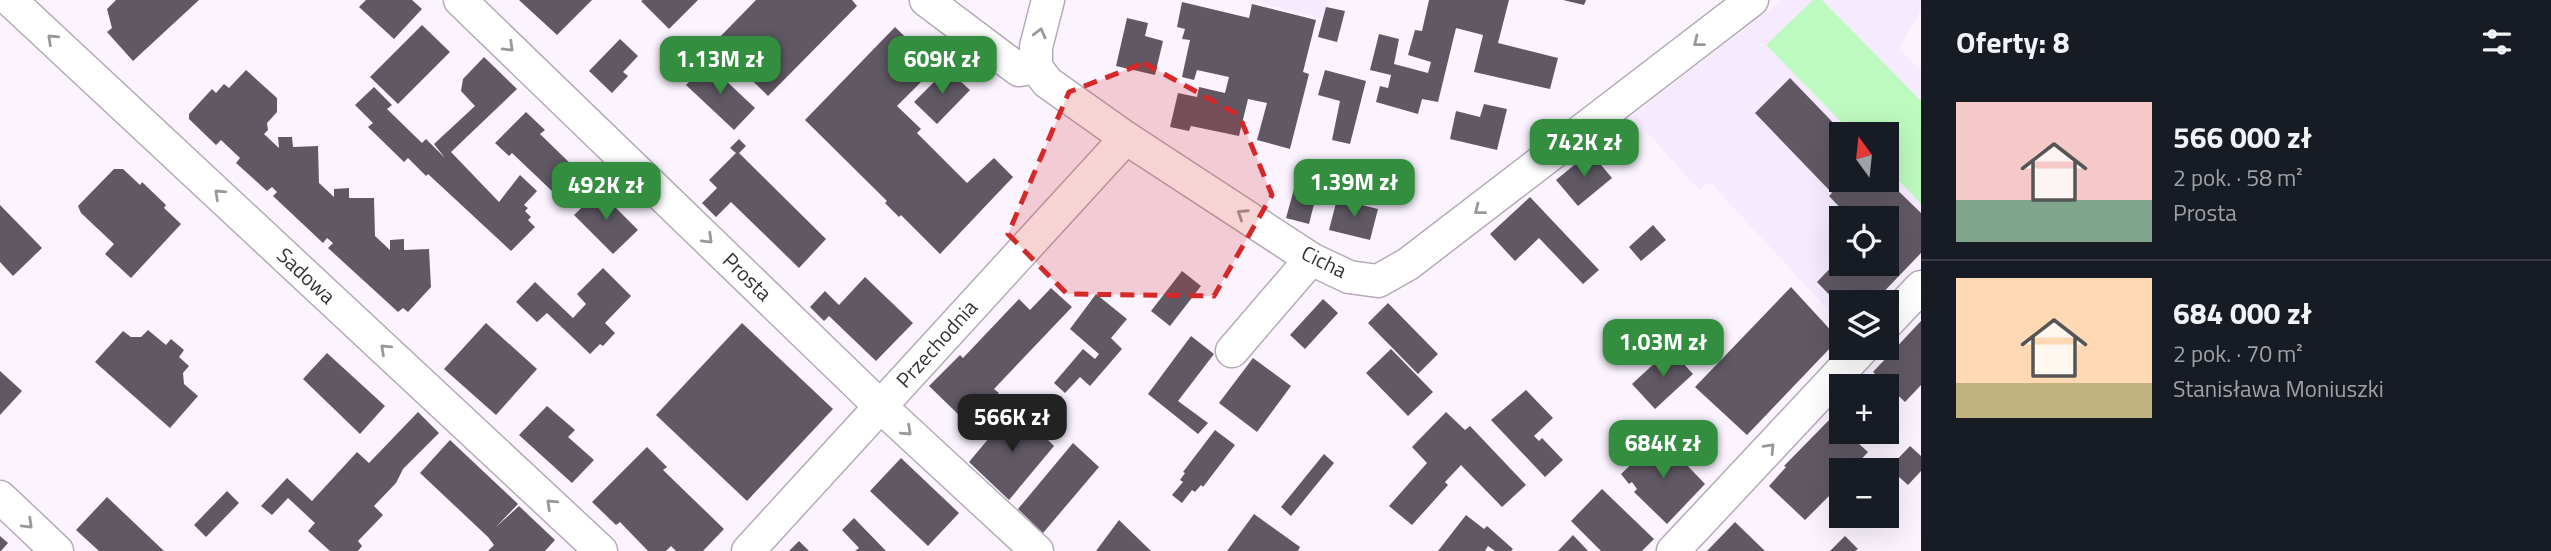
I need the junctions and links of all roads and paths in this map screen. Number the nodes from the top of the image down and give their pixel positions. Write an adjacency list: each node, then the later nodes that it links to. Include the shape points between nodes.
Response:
1 (10, 0): 16 (street, Sadowa, one-way to 1)
2 (460, 0): 13 (street, Prosta, one-way to 13)
3 (926, 0): 6 (street, via 1019,70)
4 (1048, 0): 6 (street, one-way to 4, via 1036,47)
5 (1752, 0): 8 (street, Cicha, one-way to 8, via 1408,264 1378,281 1349,276)
6 (1037, 67): 7 (street, Cicha, via 1047,82)
7 (1126, 138): 8 (street, Cicha, one-way to 7); 13 (street, Przechodnia)
8 (1311, 259): 11 (street)
9 (1921, 287): 10 (street)
10 (1899, 310)
11 (1232, 351)
12 (1852, 360): 19 (street, one-way to 12)
13 (880, 406): 17 (street, Przechodnia); 18 (street, Prosta, one-way to 18)
14 (0, 497): 15 (street, one-way to 15)
15 (57, 551)
16 (601, 551)
17 (748, 551)
18 (1037, 551)
19 (1673, 551)

